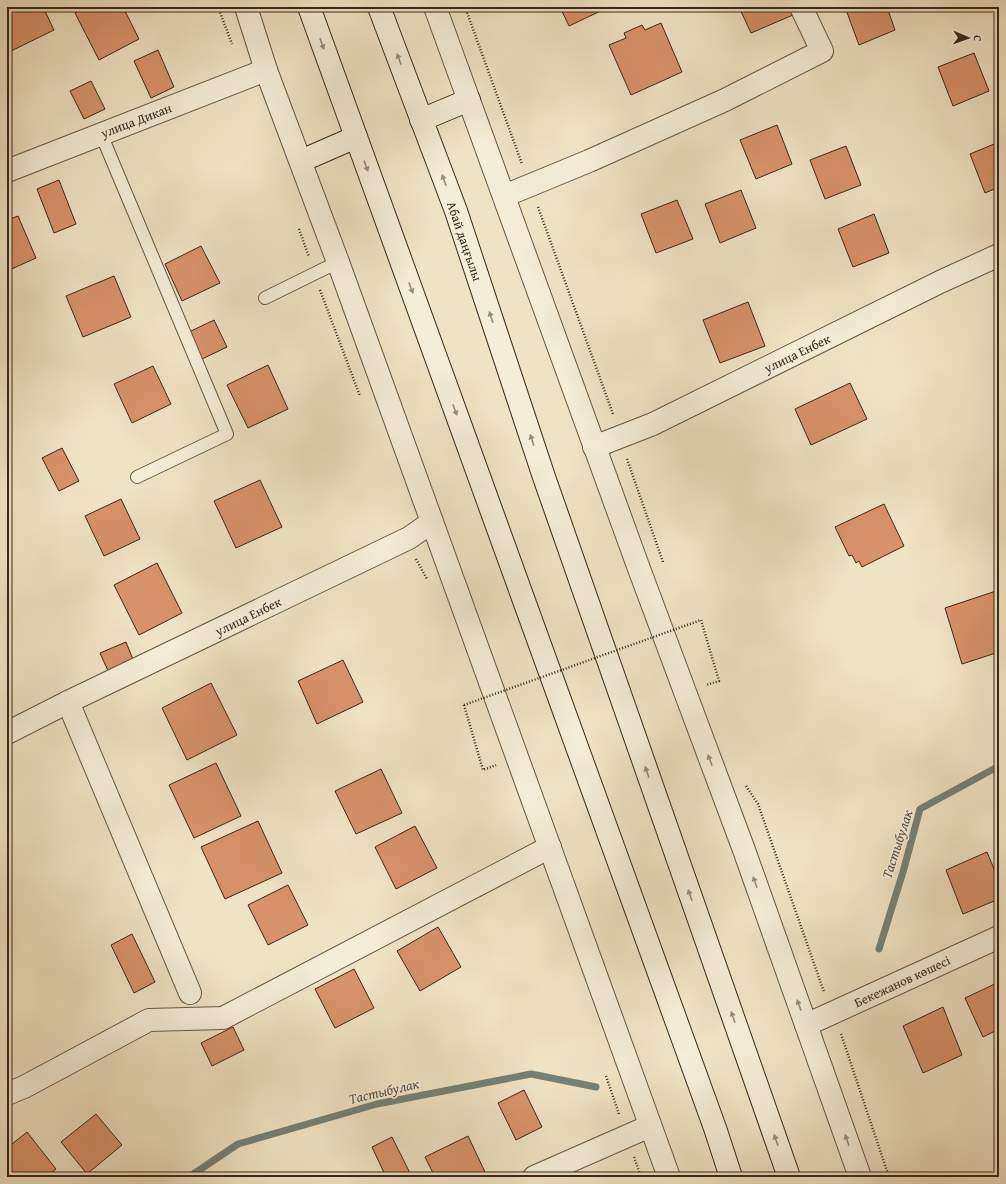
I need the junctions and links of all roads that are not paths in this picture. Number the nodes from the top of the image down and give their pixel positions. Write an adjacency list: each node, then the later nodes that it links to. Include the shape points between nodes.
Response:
1 (246, 7): 6 (street)
2 (309, 7): 10 (street, one-way to 10)
3 (379, 7): 8 (street, Абай даңғылы, one-way to 3)
4 (435, 7): 7 (street)
5 (801, 7): 13 (street, via 822,51 718,103)
6 (266, 70): 9 (street, улица Дикан); 11 (street)
7 (469, 100): 8 (street); 13 (street)
8 (421, 120): 31 (street, Абай даңғылы, one-way to 8, via 544,477 456,211)
9 (101, 134): 12 (street, улица Дикан); 18 (lane, via 227,434)
10 (356, 137): 11 (street); 30 (street, one-way to 30)
11 (300, 161): 15 (street)
12 (7, 171)
13 (504, 196): 17 (street)
14 (999, 255): 17 (street, улица Енбек, via 653,424)
15 (338, 262): 16 (lane); 19 (street)
16 (265, 298)
17 (594, 447): 25 (street, one-way to 17)
18 (137, 477)
19 (432, 522): 20 (street, улица Енбек, via 409,538); 22 (street)
20 (65, 704): 21 (street, улица Енбек); 24 (street)
21 (7, 733)
22 (550, 847): 26 (street, via 223,1018 149,1020); 27 (street)
23 (999, 937): 25 (street, Бекежанов көшесі)
24 (190, 993)
25 (806, 1025): 32 (street, one-way to 25)
26 (7, 1094)
27 (650, 1126): 28 (street); 29 (street)
28 (534, 1177)
29 (669, 1177)
30 (732, 1177)
31 (788, 1177)
32 (860, 1177)

